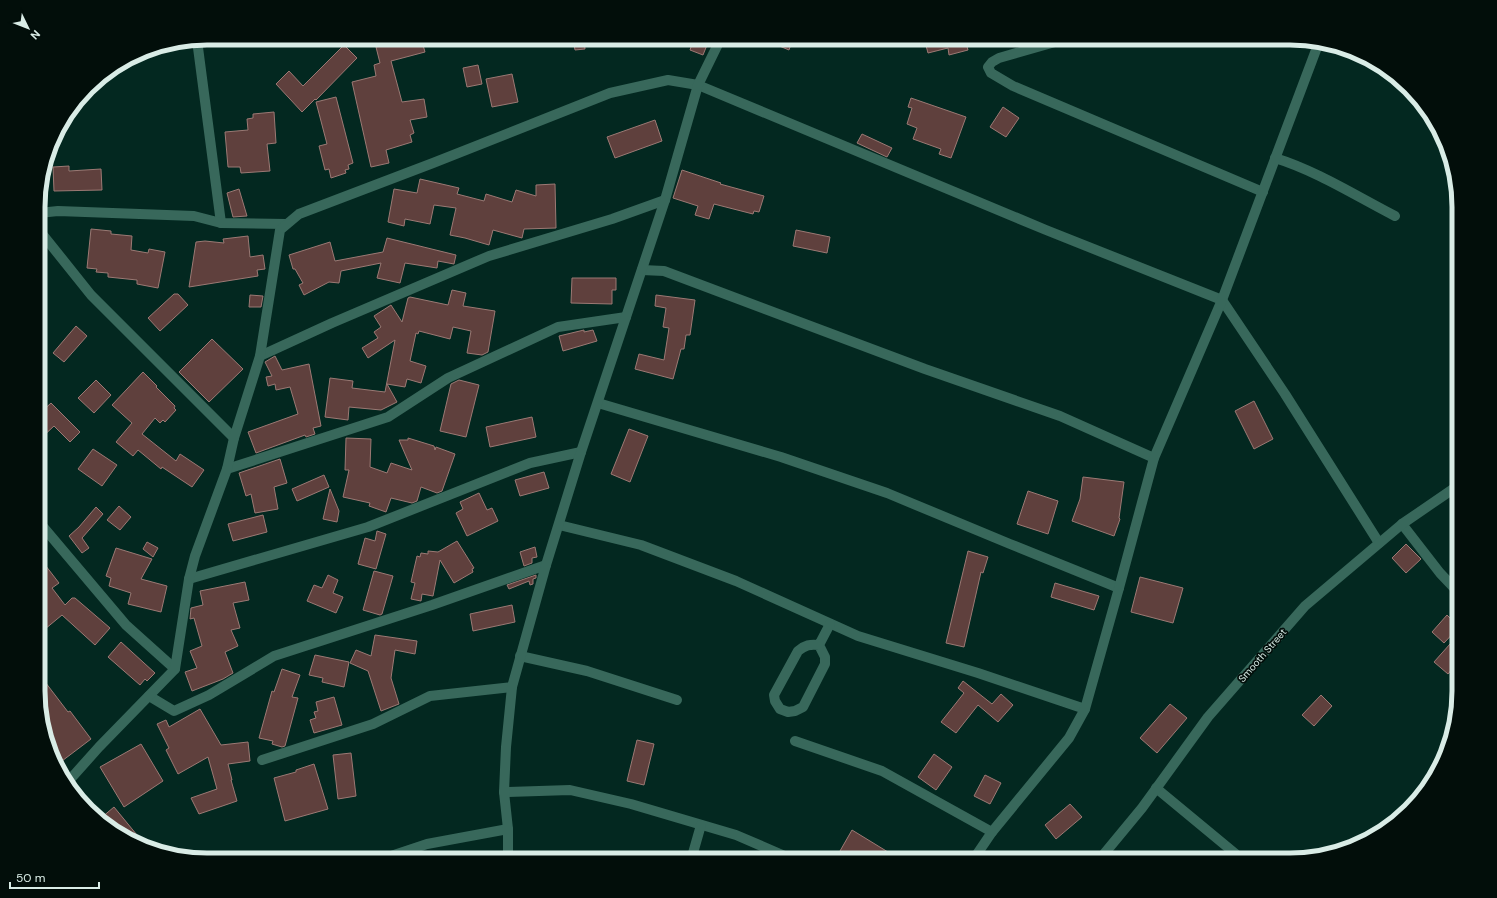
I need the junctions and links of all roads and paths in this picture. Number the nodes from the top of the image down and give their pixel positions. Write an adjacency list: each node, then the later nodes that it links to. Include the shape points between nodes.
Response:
1 (198, 45): 11 (street)
2 (718, 45): 5 (street)
3 (1045, 45): 7 (street, via 999,58 988,67 991,73 1013,86)
4 (1317, 47): 6 (street)
5 (698, 85): 8 (street); 12 (street, via 668,80 610,93 299,214); 15 (street, via 1046,230)
6 (1275, 158): 7 (street); 10 (street, via 1317,175)
7 (1263, 192): 15 (street)
8 (665, 200): 14 (street); 17 (street, via 489,256)
9 (45, 212): 11 (street, via 194,216)
10 (1394, 216)
11 (221, 223): 12 (street)
12 (286, 224): 17 (street, via 280,230)
13 (45, 238): 19 (street, via 91,295)
14 (642, 270): 16 (street); 21 (street, via 664,271 925,369 1060,416)
15 (1222, 300): 21 (street); 27 (street)
16 (626, 317): 18 (street); 22 (street, via 558,327 448,378 388,417)
17 (260, 356): 19 (street)
18 (598, 403): 20 (street); 31 (street, via 781,457 887,493)
19 (234, 438): 22 (street)
20 (581, 452): 25 (street); 29 (street, via 530,463 368,527)
21 (1154, 458): 31 (street)
22 (227, 469): 29 (street)
23 (1452, 490): 24 (street, Smooth Street)
24 (1402, 524): 27 (street, Smooth Street); 30 (street)
25 (559, 525): 28 (street); 32 (street, via 642,545 736,581)
26 (45, 529): 35 (street, via 126,625)
27 (1379, 543): 43 (street, Smooth Street, via 1305,606 1208,717)
28 (546, 564): 34 (street); 37 (street, via 432,605 274,656 209,695 174,711)
29 (189, 579): 35 (street)
30 (1452, 586)
31 (1120, 588): 39 (street)
32 (830, 624): 33 (street); 39 (street, via 858,636)
33 (819, 645): 33 (street, via 810,644 798,651 774,695 780,709 788,712 803,707 825,664 825,657)
34 (520, 656): 36 (street); 38 (street, via 587,671)
35 (174, 670): 37 (street)
36 (512, 687): 41 (street, via 430,696 373,724); 44 (street)
37 (149, 696): 42 (street)
38 (677, 700)
39 (1085, 709): 47 (street, via 1069,738)
40 (795, 741): 47 (street, via 882,771)
41 (262, 760)
42 (71, 779)
43 (1156, 788): 53 (street, Smooth Street); 54 (street)
44 (504, 792): 45 (street, via 570,790 631,804); 46 (street)
45 (701, 825): 50 (street); 51 (street, via 736,835)
46 (508, 829): 48 (street, via 427,844); 49 (street)
47 (992, 832): 52 (street)
48 (400, 853)
49 (508, 853)
50 (693, 853)
51 (778, 853)
52 (978, 853)
53 (1105, 853)
54 (1235, 853)

